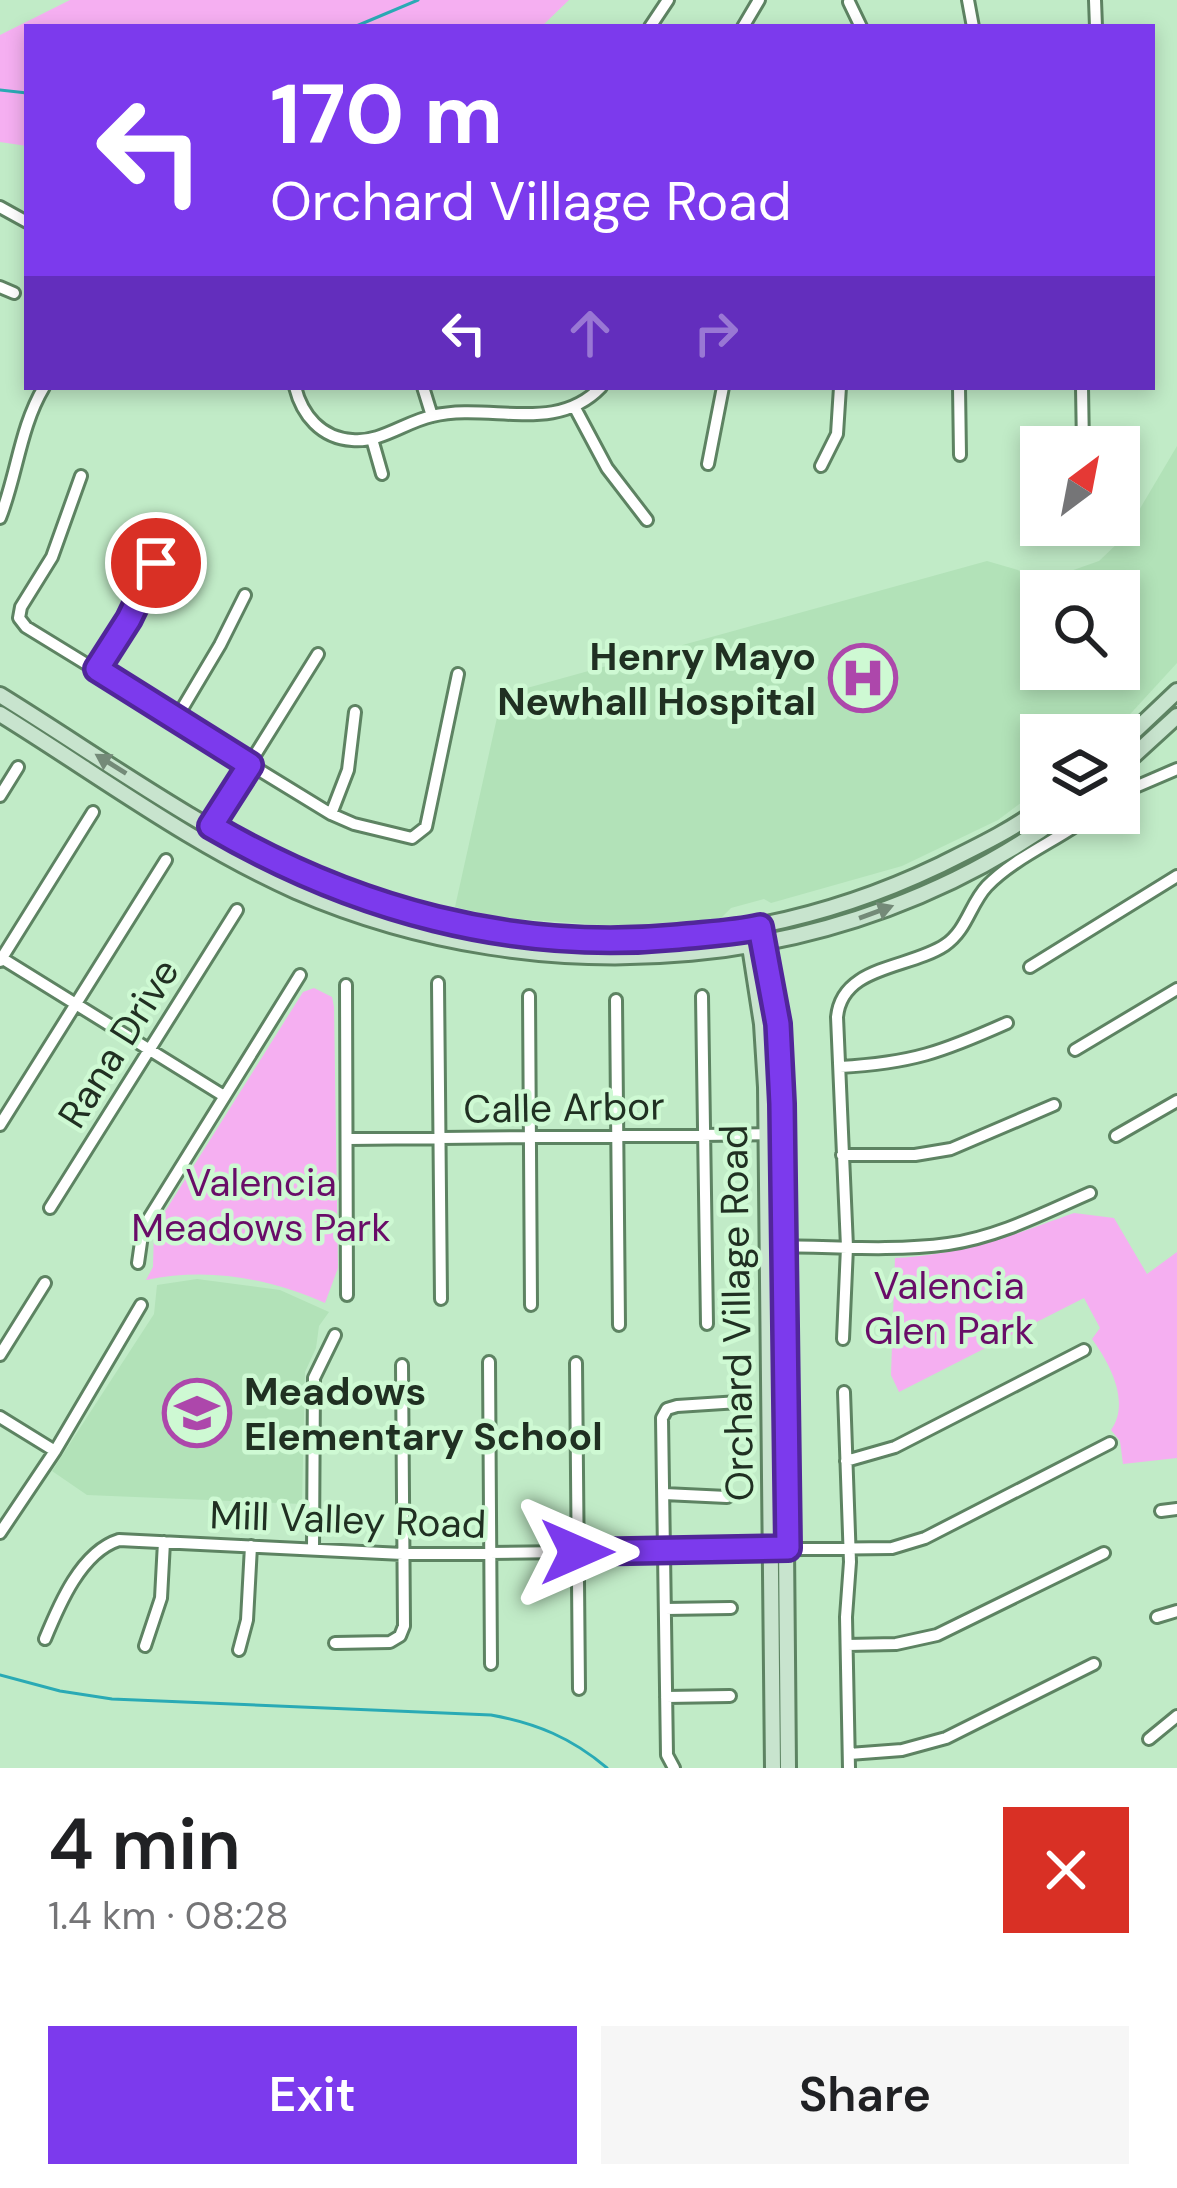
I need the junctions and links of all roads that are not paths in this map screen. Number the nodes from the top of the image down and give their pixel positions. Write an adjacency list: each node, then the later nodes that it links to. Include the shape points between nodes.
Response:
1 (0, 286): 2 (street)
2 (14, 293)
3 (43, 390): 20 (street)
4 (297, 390): 14 (street, via 315,425 337,437)
5 (424, 390): 12 (street)
6 (597, 390): 11 (street)
7 (722, 390): 16 (street)
8 (840, 390): 17 (street, via 837,434)
9 (959, 390): 15 (street)
10 (1082, 390): 13 (street)
11 (574, 408): 12 (street, via 547,416); 23 (street)
12 (432, 416): 14 (street)
13 (1083, 426)
14 (372, 439): 19 (street)
15 (960, 455)
16 (708, 464)
17 (821, 466)
18 (0, 473): 20 (street)
19 (382, 475)
20 (16, 476): 22 (street)
21 (81, 476): 27 (street, via 64,532 19,618)
22 (0, 518)
23 (647, 520)
24 (168, 535): 27 (street)
25 (245, 595): 33 (street)
26 (318, 654): 37 (street)
27 (97, 669): 33 (street)
28 (458, 674): 43 (street, via 420,835)
29 (1177, 691): 35 (main road)
30 (0, 695): 45 (main road, one-way to 30)
31 (355, 712): 43 (street)
32 (0, 715): 45 (main road)
33 (176, 719): 37 (street)
34 (1175, 721): 36 (main road)
35 (1140, 726)
36 (1140, 752)
37 (250, 765): 43 (street); 45 (street)
38 (18, 767): 41 (street)
39 (1177, 769): 40 (street)
40 (1140, 785)
41 (0, 796)
42 (93, 812): 54 (street)
43 (331, 814)
44 (1020, 822): 52 (main road, via 900,884)
45 (206, 832): 51 (main road, via 356,896); 53 (main road, via 245,866 345,910)
46 (1033, 834): 52 (main road, one-way to 46, via 867,916)
47 (1063, 834): 67 (street, via 989,884 949,943 858,980 841,997)
48 (166, 860): 63 (street)
49 (1177, 876): 55 (street)
50 (237, 910): 65 (street, Rana Drive)
51 (516, 935): 52 (main road); 53 (main road)
52 (755, 936): 53 (main road, via 601,958); 72 (main road, Orchard Village Road)
53 (490, 949)
54 (1, 959): 63 (street)
55 (1030, 968)
56 (300, 975): 68 (street)
57 (438, 983): 77 (street)
58 (346, 985): 78 (street)
59 (1177, 989): 66 (street)
60 (702, 995): 74 (street)
61 (529, 996): 76 (street)
62 (616, 1000): 73 (street)
63 (75, 1004): 65 (street); 71 (street)
64 (1007, 1023): 67 (street, via 930,1056)
65 (149, 1050): 68 (street); 81 (street, Rana Drive)
66 (1075, 1050)
67 (840, 1067): 79 (street)
68 (224, 1096): 84 (street, via 143,1228)
69 (1177, 1101): 75 (street)
70 (1054, 1105): 79 (street, via 951,1149)
71 (0, 1125)
72 (774, 1134): 74 (street, Calle Arbor); 82 (main road, Orchard Village Road)
73 (616, 1136): 74 (street, Calle Arbor); 76 (street, Calle Arbor); 91 (street)
74 (704, 1136): 90 (street)
75 (1116, 1136)
76 (530, 1137): 77 (street, Calle Arbor); 89 (street)
77 (439, 1138): 78 (street, Calle Arbor); 87 (street)
78 (348, 1139): 86 (street)
79 (842, 1155): 83 (street)
80 (1090, 1193): 83 (street, via 949,1244)
81 (50, 1208)
82 (776, 1246): 83 (street); 112 (main road, Orchard Village Road); 113 (main road, Orchard Village Road)
83 (847, 1247): 93 (street)
84 (138, 1262)
85 (45, 1283): 95 (street)
86 (346, 1295)
87 (441, 1299)
88 (141, 1305): 103 (street)
89 (531, 1305)
90 (707, 1324)
91 (620, 1325)
92 (334, 1335): 114 (street, via 314,1378)
93 (843, 1339)
94 (1084, 1350): 104 (street, via 895,1447)
95 (0, 1354)
96 (489, 1362): 120 (street)
97 (576, 1363): 116 (street)
98 (402, 1365): 119 (street)
99 (844, 1392): 104 (street)
100 (739, 1402): 105 (street, via 667,1409)
101 (0, 1417): 103 (street)
102 (1110, 1443): 115 (street, Mill Valley Road, via 925,1538)
103 (55, 1451): 109 (street)
104 (846, 1461): 115 (street)
105 (664, 1494): 106 (street); 117 (street)
106 (727, 1497)
107 (1177, 1509): 108 (street)
108 (1161, 1511)
109 (0, 1533)
110 (164, 1542): 111 (street, Mill Valley Road); 125 (street, Mill Valley Road, via 119,1540 97,1552); 128 (street, via 161,1598)
111 (250, 1546): 114 (street, Mill Valley Road); 129 (street)
112 (771, 1547): 113 (street, Mill Valley Road); 117 (street, Mill Valley Road); 139 (main road, Orchard Village Road)
113 (788, 1548): 115 (street, Mill Valley Road); 140 (main road, Orchard Village Road)
114 (313, 1550): 119 (street, Mill Valley Road)
115 (849, 1550): 127 (street)
116 (577, 1552): 117 (street, Mill Valley Road); 120 (street, Mill Valley Road); 132 (street)
117 (664, 1552): 122 (street)
118 (1104, 1552): 127 (street, via 938,1634)
119 (403, 1553): 120 (street, Mill Valley Road); 126 (street, via 400,1636)
120 (490, 1554): 130 (street)
121 (731, 1608): 122 (street)
122 (665, 1610): 134 (street)
123 (1177, 1611): 124 (street)
124 (1157, 1617)
125 (45, 1640)
126 (335, 1643)
127 (847, 1645): 137 (street)
128 (146, 1646)
129 (239, 1650)
130 (491, 1664)
131 (1094, 1664): 137 (street, via 946,1738)
132 (579, 1689)
133 (730, 1696): 134 (street)
134 (666, 1697): 138 (street)
135 (1177, 1716): 136 (street)
136 (1149, 1738)
137 (849, 1754): 141 (street)
138 (674, 1768)
139 (773, 1768)
140 (788, 1768)
141 (849, 1768)

